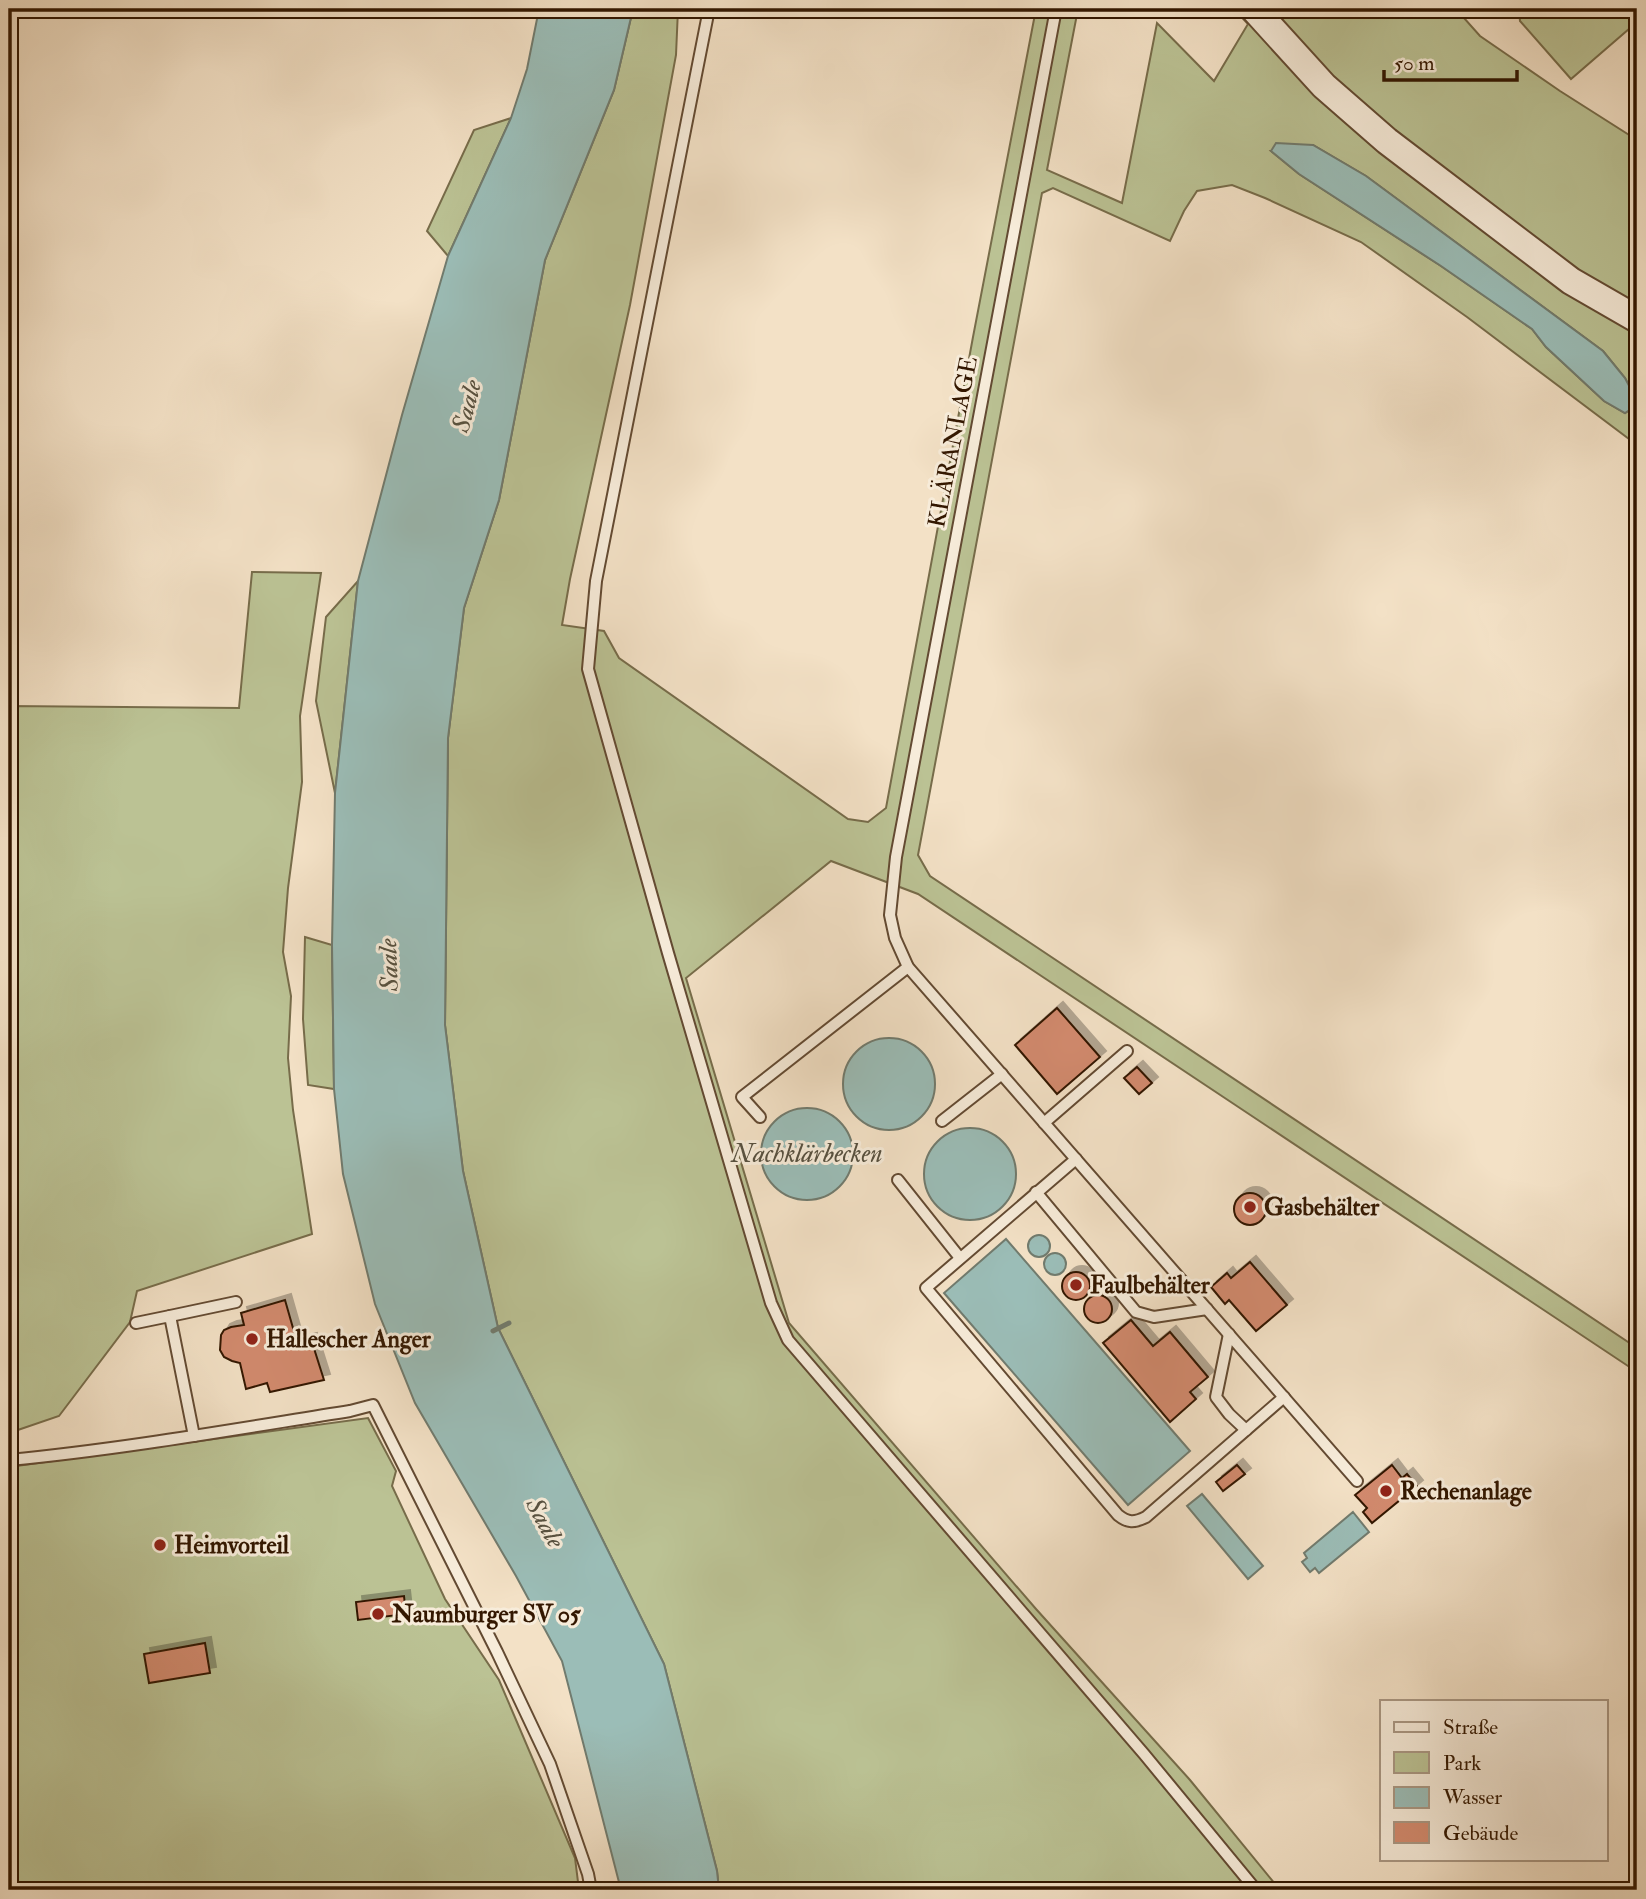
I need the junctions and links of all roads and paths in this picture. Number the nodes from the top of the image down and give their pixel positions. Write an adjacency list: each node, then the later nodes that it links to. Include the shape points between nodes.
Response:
1 (709, 9): 26 (lane, via 596,581 588,669 667,953 771,1303 788,1340)
2 (1056, 9): 5 (lane, KLÄRANLAGE, via 896,857 890,915)
3 (1254, 9): 4 (street, via 1324,86 1387,141 1571,281)
4 (1637, 319)
5 (908, 967): 7 (lane, KLÄRANLAGE); 8 (lane, via 742,1097)
6 (1127, 1051): 10 (lane)
7 (1002, 1074): 9 (lane); 10 (lane, KLÄRANLAGE)
8 (760, 1117)
9 (943, 1121)
10 (1044, 1123): 11 (lane, KLÄRANLAGE)
11 (1076, 1159): 13 (lane); 16 (lane, KLÄRANLAGE)
12 (898, 1180): 14 (lane)
13 (1036, 1192): 14 (lane); 16 (lane, via 1136,1312 1154,1317)
14 (960, 1258): 21 (lane, via 926,1288 1126,1522 1146,1517)
15 (236, 1302): 17 (lane)
16 (1207, 1309): 19 (lane, KLÄRANLAGE)
17 (170, 1316): 18 (lane); 22 (lane)
18 (136, 1323)
19 (1229, 1335): 20 (lane, KLÄRANLAGE); 21 (lane, via 1216,1397)
20 (1284, 1397): 21 (lane); 24 (lane, KLÄRANLAGE)
21 (1246, 1430)
22 (194, 1436): 23 (lane); 25 (lane, via 373,1405 550,1764)
23 (9, 1460)
24 (1357, 1481)
25 (591, 1890)
26 (1256, 1890)

